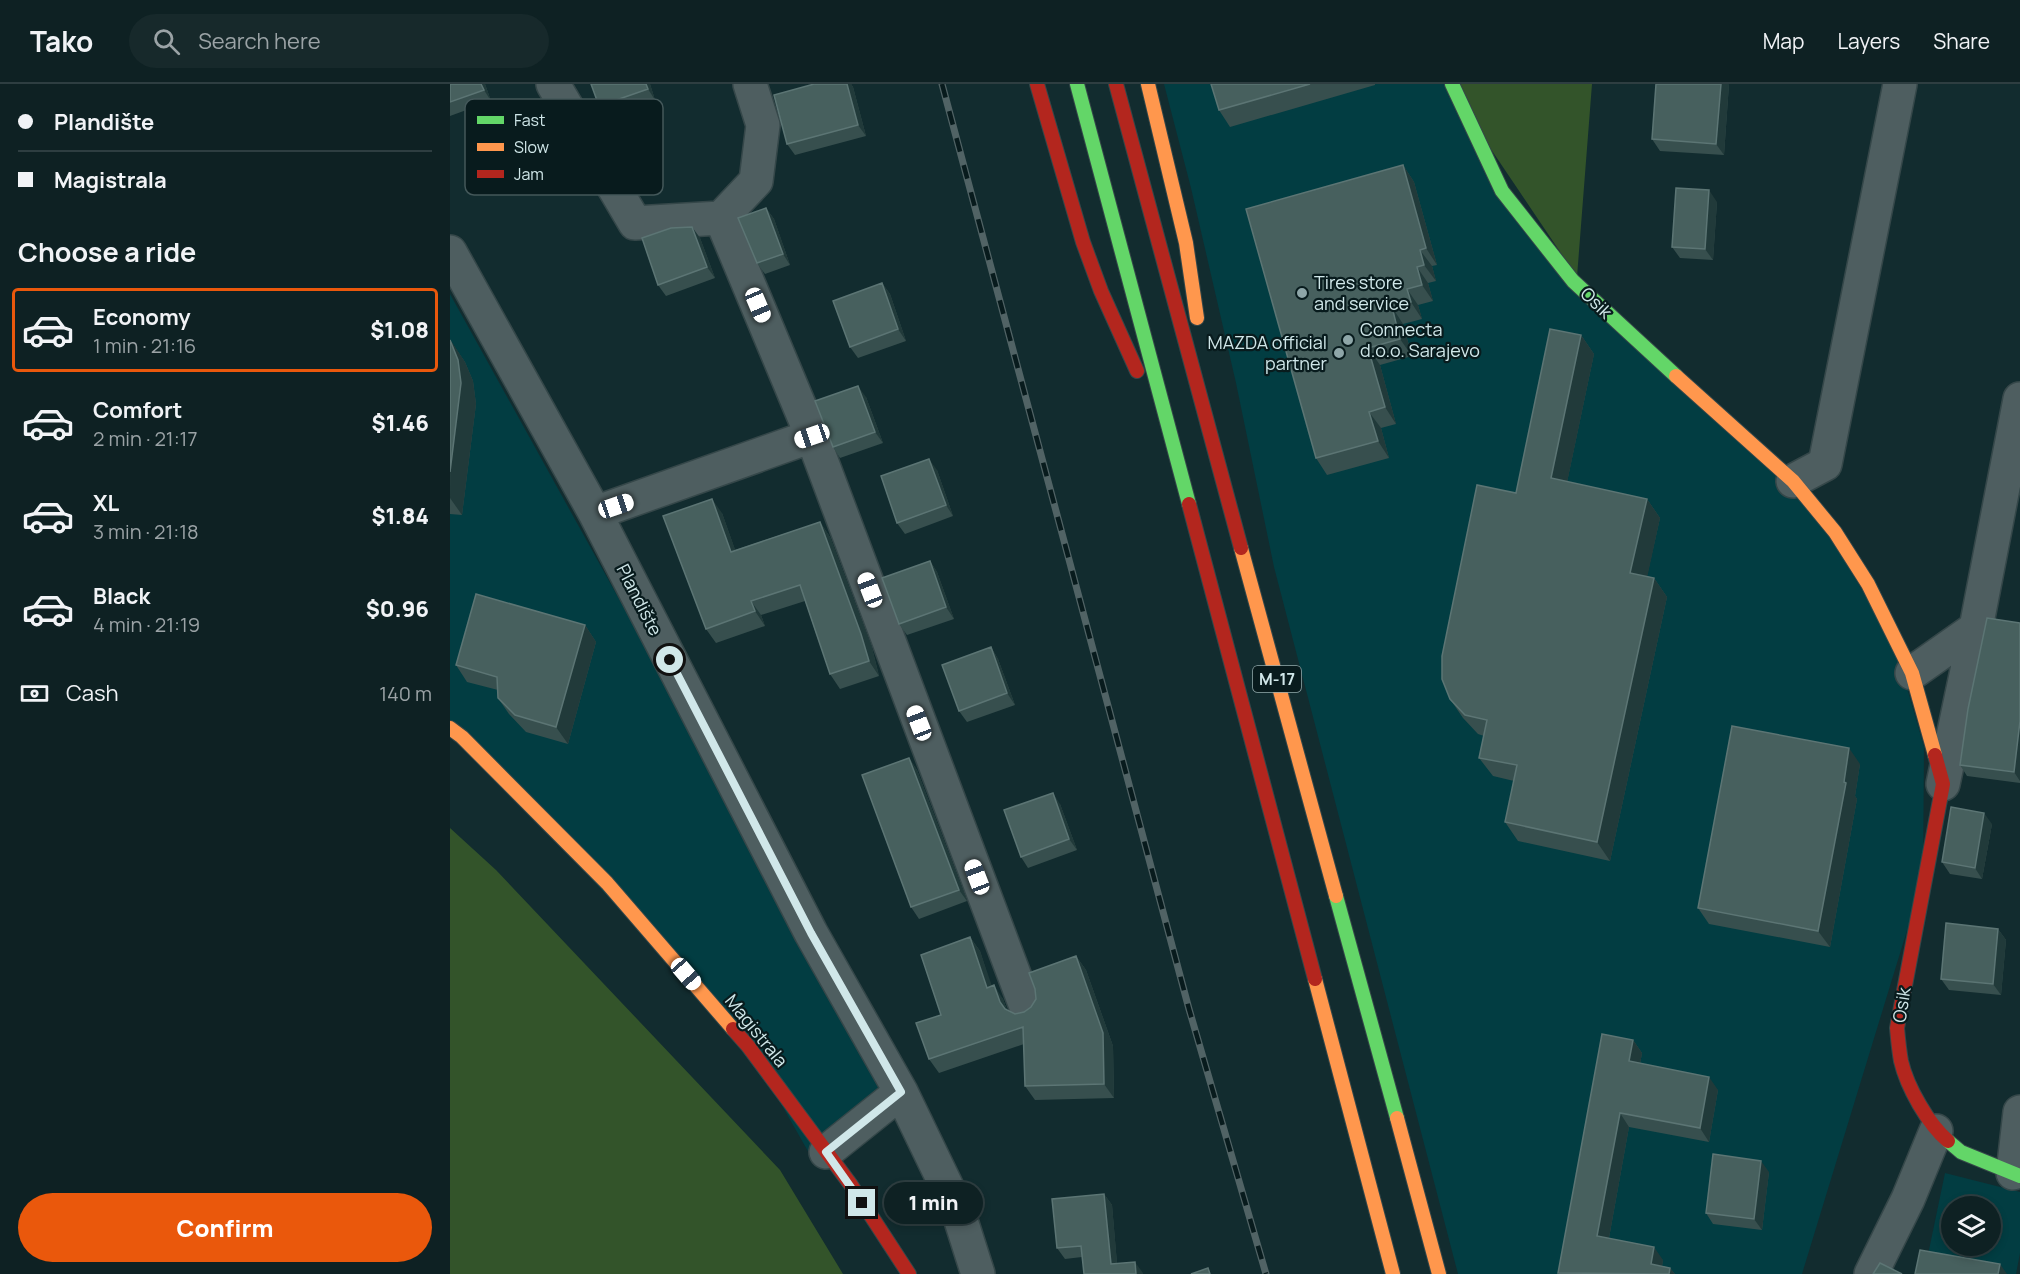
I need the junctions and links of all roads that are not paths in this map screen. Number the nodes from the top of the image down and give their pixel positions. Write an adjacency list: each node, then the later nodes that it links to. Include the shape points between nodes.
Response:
1 (553, 84): 9 (street)
2 (750, 84): 11 (street, via 763,125 756,181)
3 (1037, 84): 16 (main road, via 1098,281)
4 (1077, 84): 16 (main road, M-17)
5 (1116, 84): 15 (main road, M-17)
6 (1148, 84): 15 (main road, via 1186,243)
7 (1452, 84): 17 (main road, Osik, via 1502,191 1573,281)
8 (1900, 84): 17 (street, via 1825,464)
9 (562, 99)
10 (618, 195): 11 (street, via 635,223)
11 (721, 218): 14 (street)
12 (450, 252): 18 (street, Plandište)
13 (2020, 399): 19 (street, Osik)
14 (812, 436): 18 (street); 23 (street)
15 (1211, 439): 32 (main road, M-17)
16 (1174, 451): 31 (main road, M-17)
17 (1793, 481): 20 (main road, Osik, via 1835,532 1868,584)
18 (595, 513): 24 (street, Plandište, via 811,933)
19 (1976, 628): 20 (street); 22 (street, Osik)
20 (1912, 673): 22 (main road, Osik)
21 (450, 728): 27 (main road, Magistrala, via 607,883 748,1046)
22 (1943, 784): 26 (main road, Osik, via 1897,1028 1901,1061 1911,1088)
23 (1027, 1009)
24 (901, 1092): 27 (street); 30 (street, Plandište, via 957,1208)
25 (2020, 1112): 28 (street, Osik)
26 (1936, 1131): 28 (main road, Osik, via 1961,1152); 33 (street)
27 (826, 1152): 29 (main road, Magistrala)
28 (2017, 1175)
29 (909, 1274)
30 (978, 1274)
31 (1393, 1274)
32 (1439, 1274)
33 (1870, 1274)

